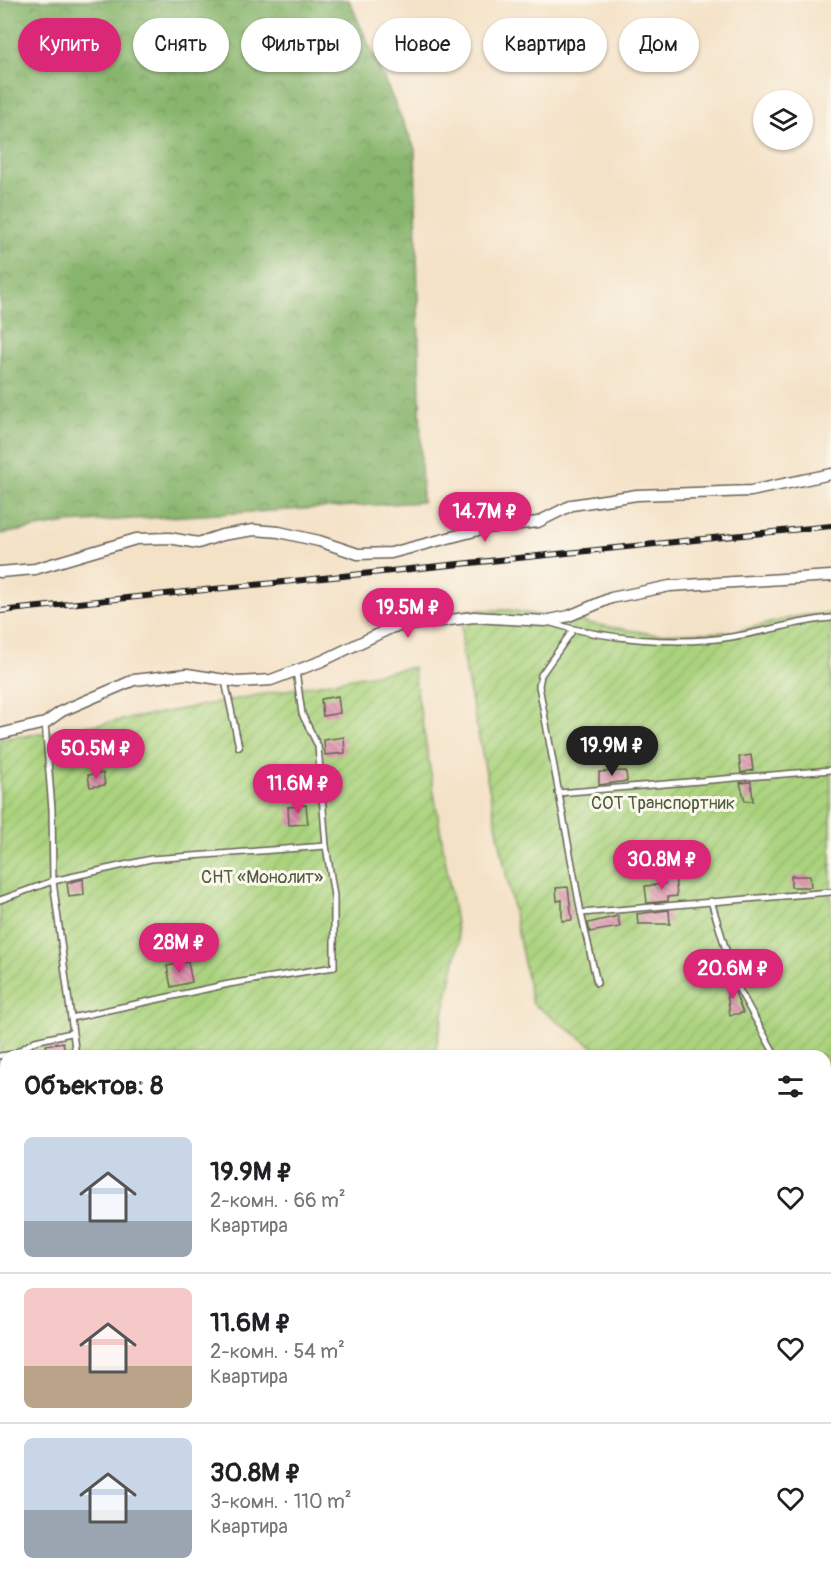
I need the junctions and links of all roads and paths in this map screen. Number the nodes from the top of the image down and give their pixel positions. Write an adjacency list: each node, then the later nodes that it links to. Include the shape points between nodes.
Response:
1 (831, 474): 2 (street, via 751,491 637,495 572,505 538,522 486,528 391,553 358,555 319,541 254,530 198,543 169,538 136,539 34,568)
2 (0, 572)
3 (831, 576): 5 (street, via 670,586 611,598 569,616)
4 (831, 618): 6 (lane, via 805,620 729,638 656,640)
5 (545, 621): 6 (lane); 7 (street, via 474,617 393,627)
6 (573, 630): 13 (lane, via 541,675 539,686)
7 (296, 671): 8 (street, via 271,680); 14 (lane, via 302,714 318,746)
8 (225, 680): 9 (street, via 187,674 134,680 62,711); 11 (lane)
9 (45, 723): 10 (street); 15 (lane)
10 (0, 734)
11 (239, 747)
12 (831, 770): 13 (lane)
13 (558, 793): 19 (lane)
14 (326, 846): 15 (lane, via 151,859); 21 (lane, via 334,896 334,967 229,984)
15 (53, 881): 17 (lane); 21 (lane)
16 (831, 892): 18 (lane)
17 (0, 900)
18 (711, 901): 19 (lane); 25 (lane, via 737,986)
19 (581, 913): 20 (lane)
20 (597, 983)
21 (71, 1018): 22 (lane)
22 (71, 1033): 23 (lane, via 35,1041); 24 (lane)
23 (20, 1050)
24 (75, 1050)
25 (773, 1050)

